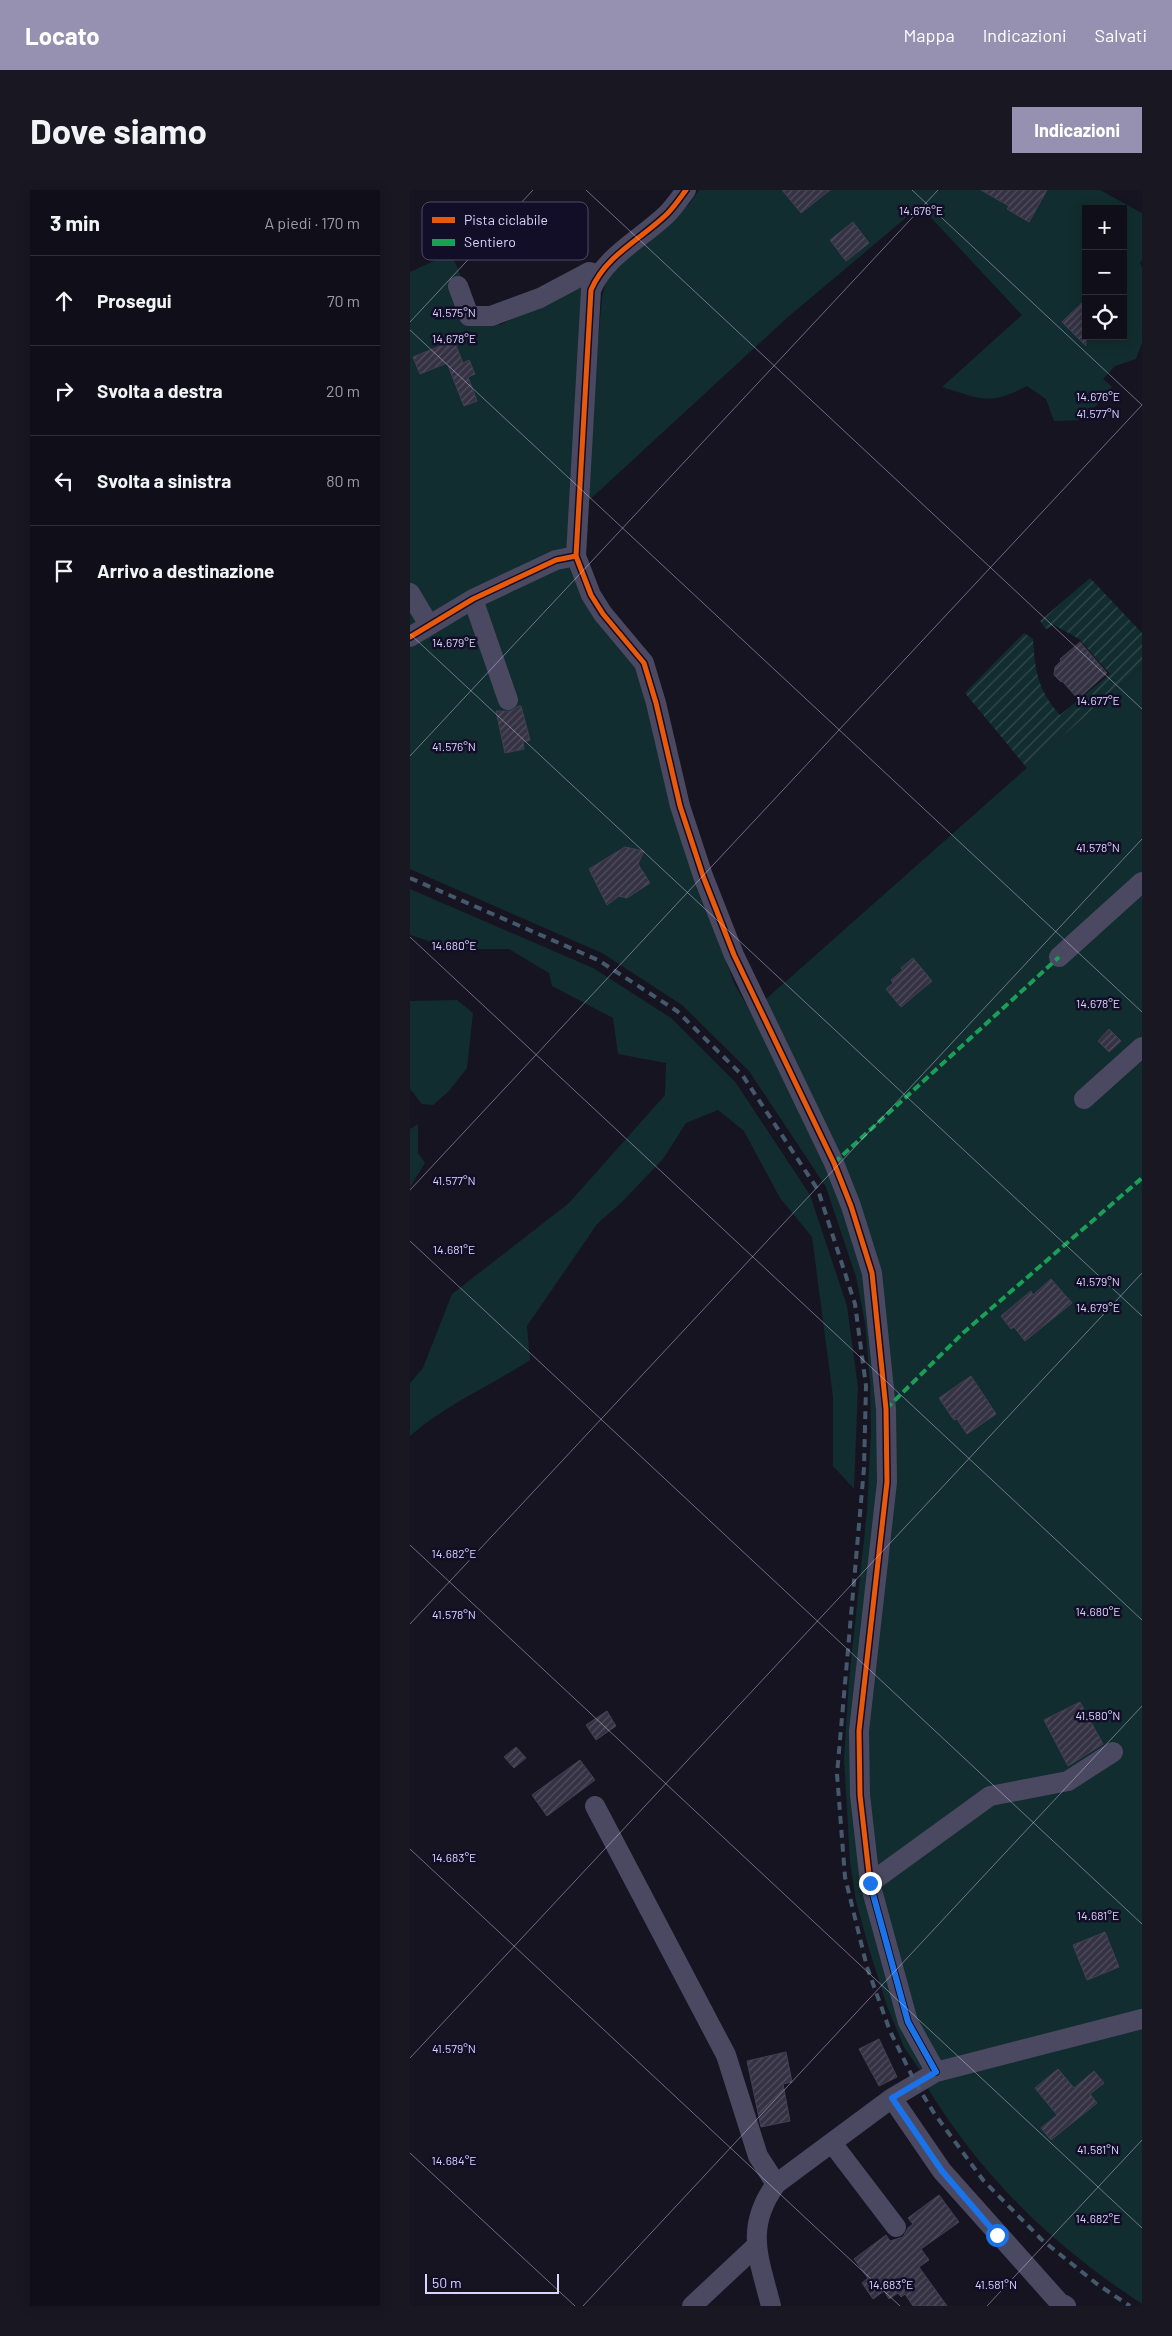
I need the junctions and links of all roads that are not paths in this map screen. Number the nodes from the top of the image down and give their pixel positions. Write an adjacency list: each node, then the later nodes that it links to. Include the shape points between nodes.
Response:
1 (686, 190): 2 (street, via 667,214 614,256)
2 (598, 274): 3 (street, via 589,272 540,298 491,316 469,316); 4 (street, via 591,290)
3 (458, 286)
4 (576, 556): 6 (street, via 556,560); 16 (street, via 591,595 603,614 644,663 680,806 703,876 734,955 834,1163 872,1273 886,1409 887,1482 859,1731 860,1795)
5 (410, 593): 7 (street)
6 (474, 599): 7 (street); 9 (street)
7 (429, 625): 8 (street)
8 (410, 637)
9 (508, 700)
10 (1142, 882): 11 (street)
11 (1059, 957)
12 (1142, 1047): 13 (street)
13 (1084, 1098)
14 (1113, 1752): 16 (street, via 1068,1781 990,1796)
15 (595, 1806): 21 (street, via 726,2055 758,2156)
16 (870, 1883): 18 (street, via 908,2022)
17 (1142, 2019): 18 (street)
18 (936, 2072): 19 (street)
19 (892, 2098): 20 (street); 24 (street, via 942,2171)
20 (832, 2143): 21 (street); 22 (street)
21 (776, 2184): 23 (street, via 766,2198 756,2232)
22 (896, 2227)
23 (756, 2247): 25 (street); 26 (street)
24 (1060, 2305)
25 (692, 2306)
26 (771, 2306)

